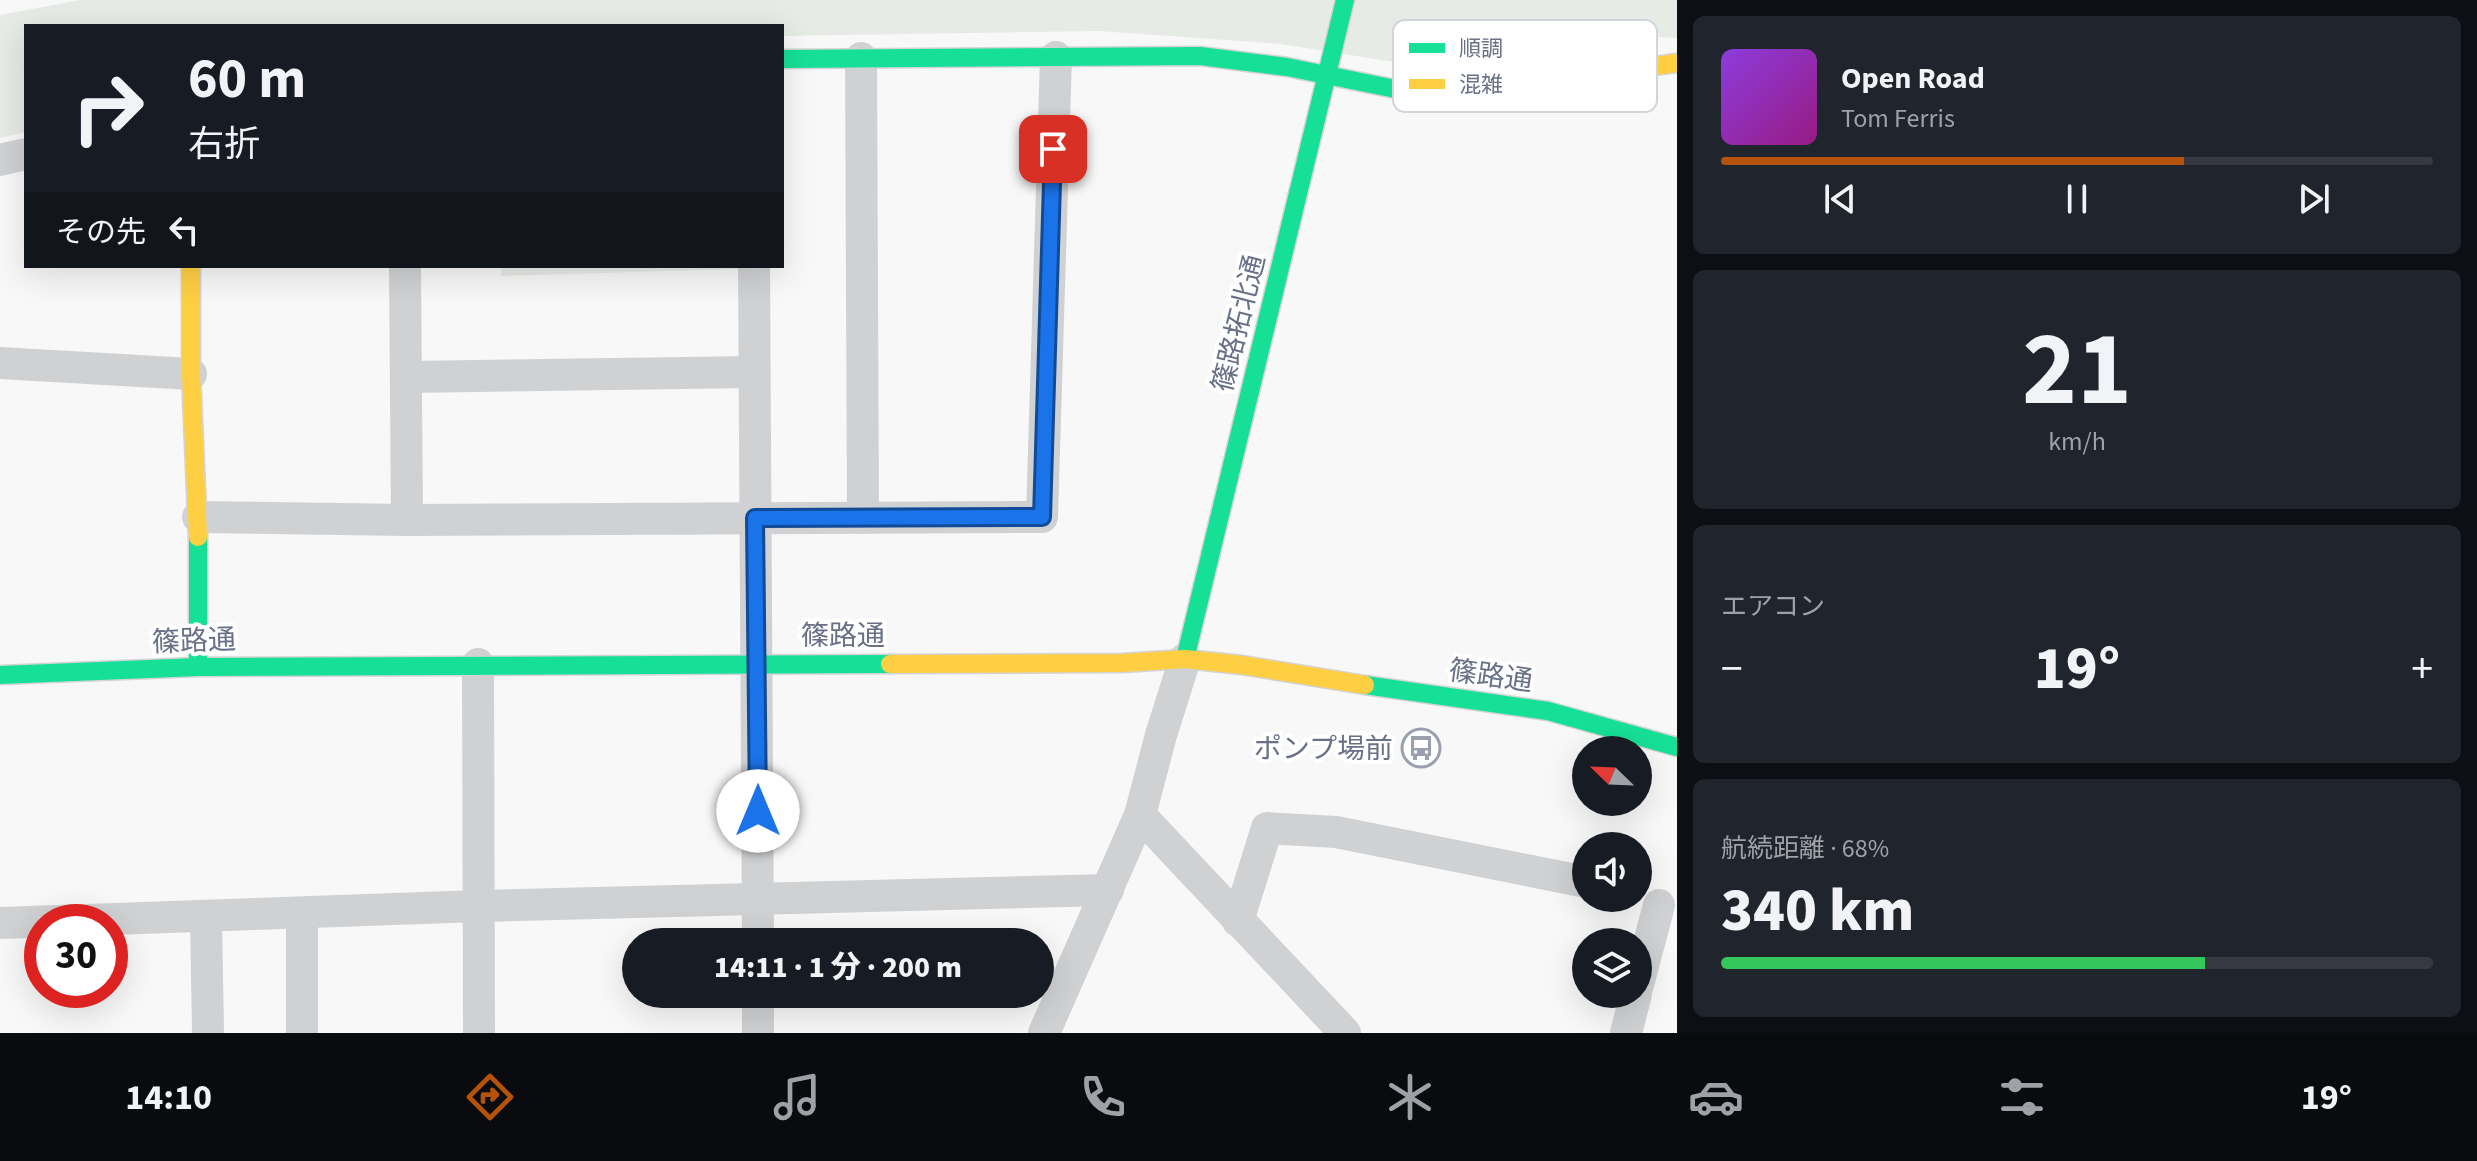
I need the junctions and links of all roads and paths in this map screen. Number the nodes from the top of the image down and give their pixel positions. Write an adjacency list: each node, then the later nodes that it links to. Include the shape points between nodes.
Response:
1 (1345, 0): 7 (street, 篠路拓北通)
2 (1056, 57): 3 (street); 7 (street, via 1200,56); 20 (street, via 1042,517)
3 (861, 58): 4 (street); 20 (street)
4 (784, 59)
5 (1677, 63): 6 (street)
6 (1657, 66)
7 (1327, 75): 8 (street); 22 (street, 篠路拓北通)
8 (1393, 88)
9 (24, 154): 10 (street)
10 (0, 160)
11 (191, 268): 16 (street)
12 (405, 268): 17 (street)
13 (754, 268): 15 (street)
14 (0, 363): 16 (street)
15 (754, 372): 17 (street); 19 (street)
16 (191, 374): 18 (street)
17 (406, 377): 21 (street)
18 (198, 517): 21 (street); 25 (street)
19 (755, 518): 20 (street); 21 (street); 24 (street)
20 (863, 518)
21 (407, 520)
22 (1185, 659): 24 (street, 篠路通); 27 (street, 篠路通, via 1548,711); 28 (street)
23 (478, 664): 24 (street, 篠路通); 25 (street, 篠路通); 33 (street)
24 (757, 664): 31 (street)
25 (198, 667): 26 (street, 篠路通)
26 (0, 675)
27 (1677, 747)
28 (1140, 815): 30 (street); 36 (street)
29 (1572, 879): 36 (street, via 1336,832 1267,828)
30 (1108, 890): 31 (street); 46 (street)
31 (758, 899): 33 (street); 38 (street)
32 (1658, 904): 39 (street)
33 (479, 906): 34 (street); 44 (street)
34 (302, 914): 35 (street); 43 (street)
35 (206, 917): 37 (street); 42 (street)
36 (1238, 921): 47 (street)
37 (0, 923)
38 (758, 928)
39 (1652, 928)
40 (758, 1008): 45 (street)
41 (1632, 1008): 48 (street)
42 (208, 1033)
43 (302, 1033)
44 (479, 1033)
45 (758, 1033)
46 (1044, 1033)
47 (1345, 1033)
48 (1626, 1033)

